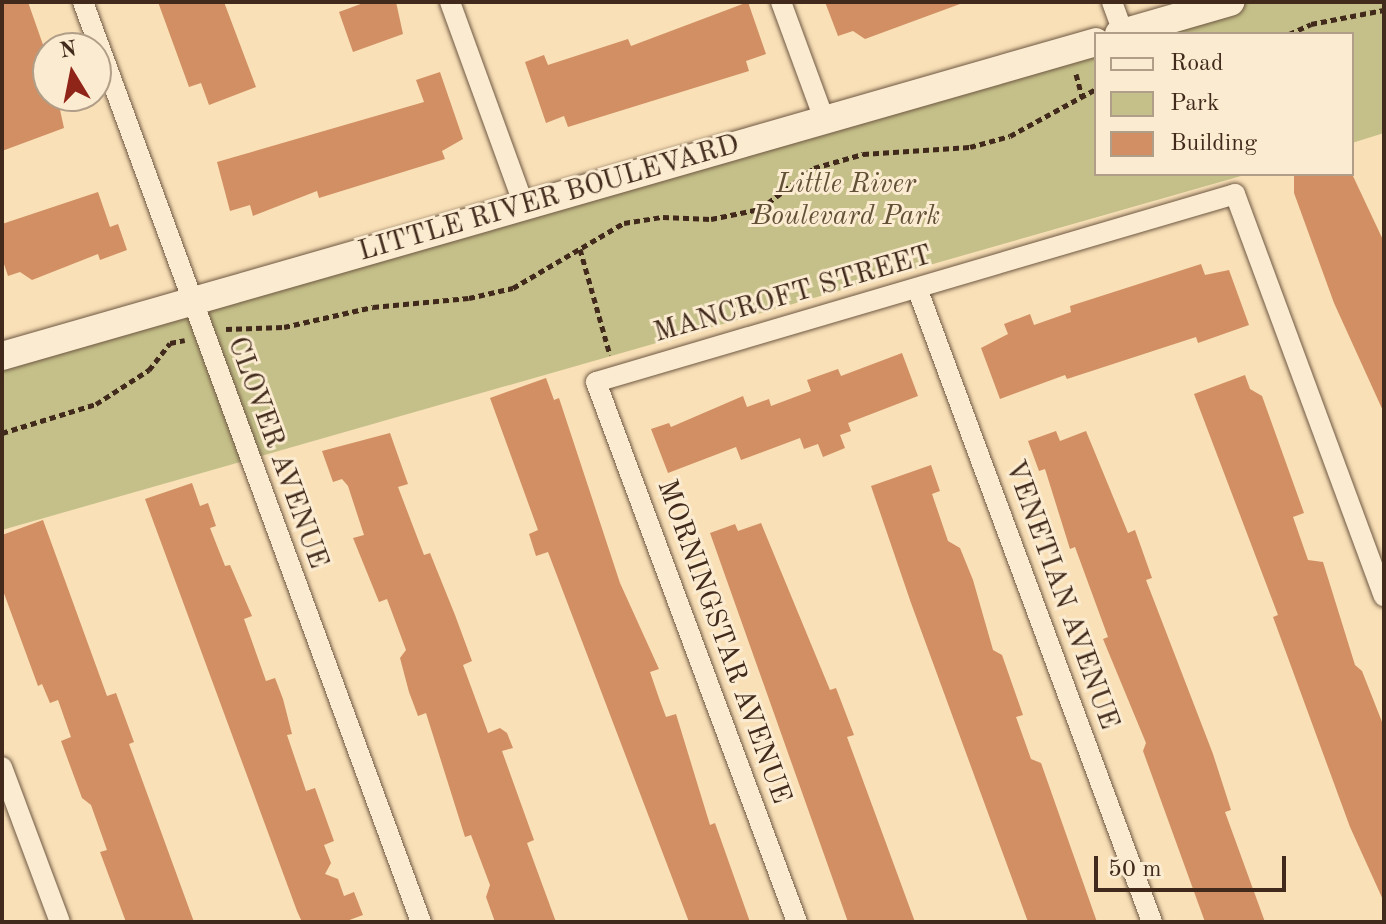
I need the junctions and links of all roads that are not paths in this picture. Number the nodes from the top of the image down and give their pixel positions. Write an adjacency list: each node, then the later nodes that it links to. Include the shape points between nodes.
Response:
1 (83, 2): 12 (street, CLOVER AVENUE)
2 (450, 2): 10 (street)
3 (781, 2): 9 (street)
4 (1112, 2): 6 (street)
5 (1230, 2): 7 (street)
6 (1121, 32)
7 (1125, 32)
8 (1094, 43): 9 (street, LITTLE RIVER BOULEVARD)
9 (824, 119): 10 (street, LITTLE RIVER BOULEVARD)
10 (524, 205): 12 (street, LITTLE RIVER BOULEVARD)
11 (917, 288): 14 (street, MANCROFT STREET); 15 (street, MANCROFT STREET, via 1235,194); 20 (street, VENETIAN AVENUE)
12 (193, 302): 13 (street, LITTLE RIVER BOULEVARD); 18 (street, CLOVER AVENUE)
13 (2, 356)
14 (596, 382): 19 (street, MORNINGSTAR AVENUE)
15 (1384, 596)
16 (2, 767): 17 (street)
17 (60, 922)
18 (421, 922)
19 (797, 922)
20 (1152, 922)

